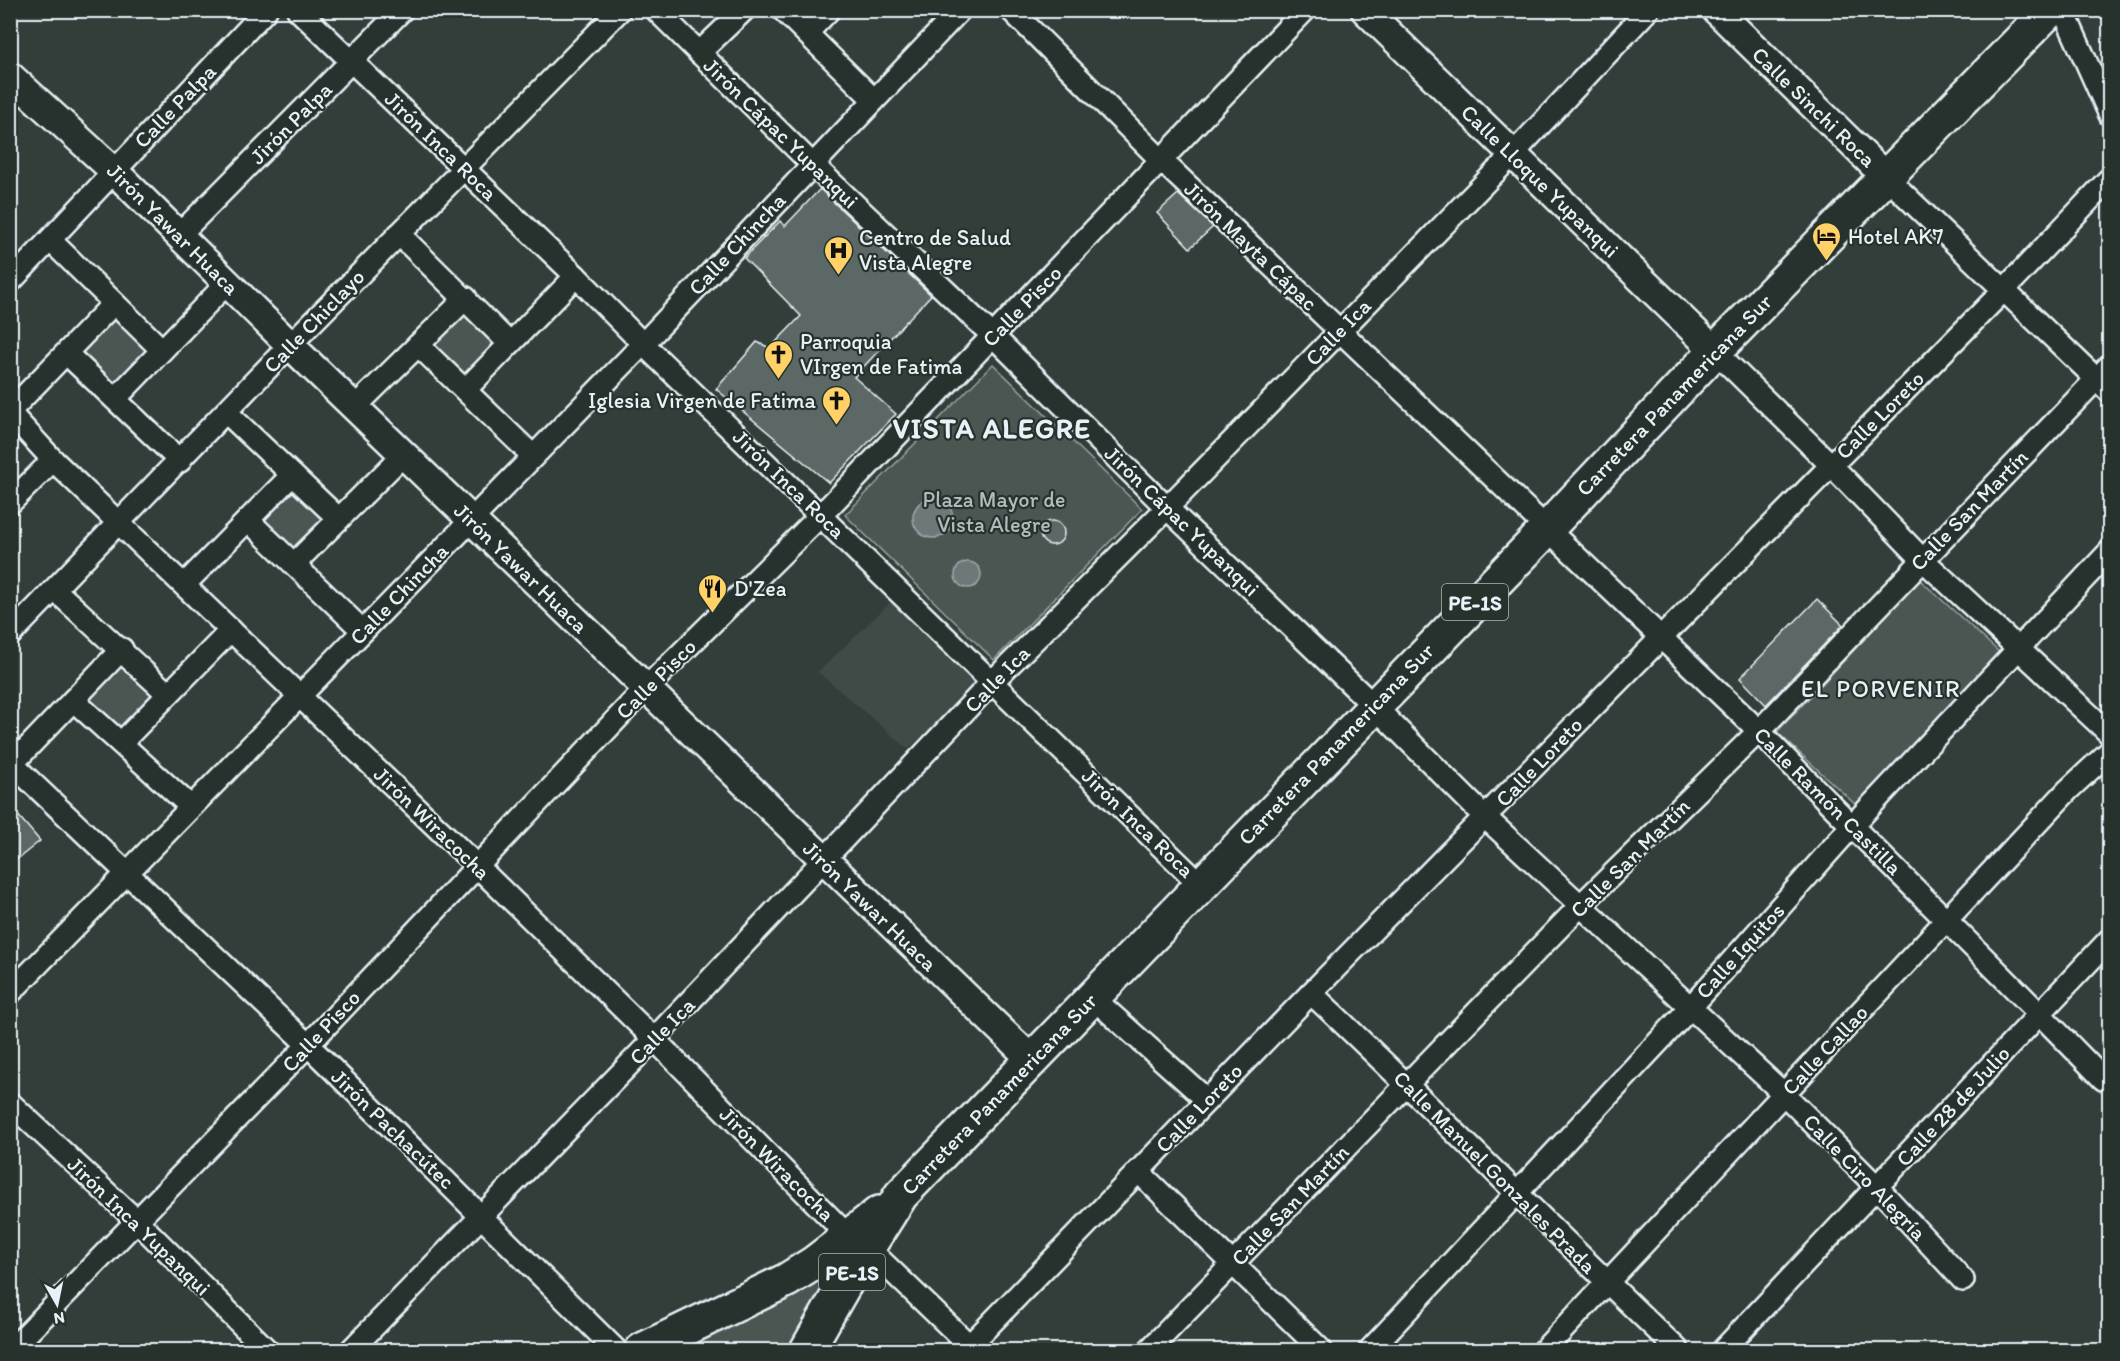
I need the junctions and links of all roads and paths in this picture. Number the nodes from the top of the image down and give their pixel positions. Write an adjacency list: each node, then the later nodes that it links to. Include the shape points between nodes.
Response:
1 (266, 10): 27 (street, Calle Palpa)
2 (298, 10): 19 (street, Jirón Inca Roca)
3 (402, 10): 19 (street, Jirón Palpa)
4 (620, 10): 26 (street, Calle Chiclayo)
5 (656, 10): 18 (street, Jirón Cápac Yupanqui)
6 (744, 10): 18 (street)
7 (783, 10): 17 (street)
8 (829, 10): 17 (street)
9 (960, 10): 21 (street, Calle Chincha)
10 (1011, 10): 24 (street, Jirón Mayta Cápac)
11 (1305, 10): 24 (street, Calle Pisco)
12 (1365, 10): 23 (street, Calle Lloque Yupanqui)
13 (1648, 10): 23 (street, Calle Ica)
14 (1716, 10): 28 (street, Calle Sinchi Roca)
15 (2050, 10): 28 (highway, Carretera Panamericana Sur / PE-1S)
16 (2063, 10): 22 (street)
17 (807, 33): 21 (street)
18 (699, 53): 25 (street, Jirón Cápac Yupanqui)
19 (353, 61): 26 (street, Jirón Inca Roca); 31 (street, Jirón Palpa)
20 (10, 76): 27 (street, Jirón Yawar Huaca)
21 (874, 100): 25 (street, Calle Chincha)
22 (2109, 115)
23 (1513, 153): 39 (street, Calle Ica); 46 (street, Calle Lloque Yupanqui)
24 (1162, 161): 39 (street, Jirón Mayta Cápac); 40 (street, Calle Pisco)
25 (812, 164): 40 (street, Jirón Cápac Yupanqui); 42 (street, Calle Chincha)
26 (464, 169): 30 (street, Calle Chiclayo); 33 (street, Jirón Inca Roca)
27 (113, 170): 31 (street, Jirón Yawar Huaca); 32 (street, Calle Palpa)
28 (1887, 178): 36 (street); 46 (highway, Carretera Panamericana Sur / PE-1S)
29 (2109, 178): 36 (street, Calle Loreto)
30 (399, 234): 37 (street); 43 (street, Calle Chiclayo)
31 (179, 235): 35 (street, Jirón Yawar Huaca)
32 (50, 240): 34 (street, Calle Palpa); 38 (street)
33 (576, 276): 41 (street); 42 (street, Jirón Inca Roca)
34 (10, 282)
35 (227, 283): 43 (street, Jirón Yawar Huaca); 45 (street)
36 (2004, 290): 48 (street); 58 (street, Calle Loreto)
37 (466, 298): 41 (street); 44 (street)
38 (114, 303): 45 (street); 47 (street)
39 (1339, 330): 61 (street, Calle Ica); 67 (street, Jirón Mayta Cápac)
40 (993, 336): 61 (street, Jirón Cápac Yupanqui); 62 (street, Calle Pisco)
41 (509, 343): 49 (street)
42 (643, 344): 55 (street, Calle Chincha); 62 (street, Jirón Inca Roca)
43 (290, 345): 51 (street, Jirón Yawar Huaca); 53 (street, Calle Chiclayo)
44 (418, 345): 49 (street); 51 (street)
45 (162, 350): 50 (street)
46 (1715, 351): 58 (street); 67 (highway, Carretera Panamericana Sur / PE-1S)
47 (67, 354): 50 (street); 52 (street)
48 (2105, 378): 69 (street, Calle San Martín)
49 (465, 390): 55 (street)
50 (115, 399): 57 (street)
51 (355, 407): 54 (street, Jirón Yawar Huaca)
52 (10, 412): 56 (street, Jirón Wiracocha)
53 (226, 412): 57 (street, Calle Chiclayo); 59 (street)
54 (404, 454): 63 (street); 65 (street, Jirón Yawar Huaca)
55 (533, 456): 65 (street, Calle Chincha)
56 (53, 460): 60 (street); 66 (street, Jirón Wiracocha)
57 (180, 460): 66 (street, Calle Chiclayo)
58 (1831, 465): 69 (street); 76 (street, Calle Loreto)
59 (292, 475): 63 (street); 64 (street)
60 (10, 503)
61 (1167, 508): 79 (street, Calle Ica); 84 (street, Jirón Cápac Yupanqui)
62 (821, 514): 79 (street, Jirón Inca Roca); 80 (street, Calle Pisco)
63 (339, 519): 70 (street)
64 (248, 520): 70 (street); 71 (street)
65 (472, 520): 74 (street, Calle Chincha); 80 (street, Jirón Yawar Huaca)
66 (120, 523): 71 (street, Jirón Wiracocha); 72 (street, Calle Chiclayo)
67 (1546, 530): 76 (street, Calle Ramón Castilla); 84 (highway, Carretera Panamericana Sur / PE-1S)
68 (2109, 551): 78 (street, Calle Iquitos)
69 (1922, 559): 78 (street); 85 (street, Calle San Martín)
70 (294, 564): 74 (street)
71 (184, 585): 73 (street, Jirón Wiracocha)
72 (55, 590): 75 (street, Calle Chiclayo); 77 (street)
73 (231, 630): 81 (street); 82 (street, Jirón Wiracocha)
74 (363, 631): 82 (street, Calle Chincha)
75 (10, 635)
76 (1660, 638): 85 (street, Calle Ramón Castilla); 91 (street, Calle Loreto)
77 (122, 649): 81 (street); 83 (street)
78 (2018, 649): 86 (street); 92 (street, Calle Iquitos)
79 (993, 681): 93 (street, Calle Ica); 96 (street, Jirón Inca Roca)
80 (645, 689): 93 (street, Jirón Yawar Huaca); 94 (street, Calle Pisco)
81 (168, 694): 87 (street)
82 (299, 697): 90 (street, Calle Chincha); 94 (street, Jirón Wiracocha)
83 (74, 700): 87 (street); 89 (street)
84 (1373, 705): 91 (street, Calle Ciro Alegría); 96 (highway, Carretera Panamericana Sur / PE-1S)
85 (1759, 730): 92 (street, Calle Ramón Castilla); 97 (street, Calle San Martín)
86 (2109, 734)
87 (121, 743): 90 (street)
88 (2109, 751): 98 (street, Calle Callao)
89 (11, 763): 95 (street, Jirón Pachacútec)
90 (191, 807): 95 (street, Calle Chincha)
91 (1485, 817): 97 (street, Calle Ciro Alegría); 101 (street, Calle Loreto)
92 (1851, 827): 98 (street, Calle Ramón Castilla); 103 (street, Calle Iquitos)
93 (825, 862): 105 (street, Calle Ica); 107 (street, Jirón Yawar Huaca)
94 (476, 865): 105 (street, Jirón Wiracocha); 106 (street, Calle Pisco)
95 (126, 873): 100 (street, Calle Chincha); 106 (street, Jirón Pachacútec)
96 (1201, 885): 102 (highway, Carretera Panamericana Sur / PE-1S)
97 (1581, 905): 103 (street, Calle Ciro Alegría); 109 (street, Calle San Martín)
98 (1948, 919): 104 (street, Calle Ramón Castilla); 110 (street, Calle Callao)
99 (2109, 939): 104 (street, Calle 28 de Julio)
100 (10, 993)
101 (1311, 993): 109 (street, Calle Manuel Gonzales Prada); 111 (street, Calle Loreto)
102 (1092, 997): 107 (highway, Carretera Panamericana Sur / PE-1S); 111 (street)
103 (1690, 1008): 110 (street, Calle Ciro Alegría); 115 (street, Calle Iquitos)
104 (2040, 1013): 108 (street, Calle Ramón Castilla); 114 (street, Calle 28 de Julio)
105 (654, 1039): 116 (street, Calle Ica); 118 (street, Jirón Wiracocha)
106 (308, 1045): 116 (street, Jirón Pachacútec); 117 (street, Calle Pisco)
107 (1032, 1060): 118 (highway, Carretera Panamericana Sur / PE-1S)
108 (2103, 1079)
109 (1408, 1084): 115 (street, Calle Manuel Gonzales Prada); 119 (street, Calle San Martín)
110 (1784, 1094): 114 (street, Calle Ciro Alegría); 121 (street, Calle Callao)
111 (1207, 1100): 113 (street, Calle Loreto)
112 (10, 1103): 117 (street, Jirón Inca Yupanqui)
113 (1138, 1171): 119 (street); 122 (street, Calle Loreto)
114 (1877, 1187): 120 (street, Calle Ciro Alegría); 134 (street, Calle 28 de Julio)
115 (1515, 1195): 121 (street, Calle Manuel Gonzales Prada); 131 (street, Calle Iquitos)
116 (482, 1216): 125 (street, Calle Ica); 126 (street, Jirón Pachacútec)
117 (137, 1221): 123 (street, Calle Pisco); 124 (street, Jirón Inca Yupanqui)
118 (858, 1242): 122 (street, Jirón Wiracocha); 127 (highway, Carretera Panamericana Sur); 128 (highway, PE-1S)
119 (1232, 1265): 129 (street, Calle San Martín); 130 (street)
120 (1963, 1280)
121 (1607, 1284): 132 (street, Calle Callao); 133 (street, Calle Manuel Gonzales Prada)
122 (972, 1348)
123 (11, 1350)
124 (267, 1350)
125 (351, 1350)
126 (616, 1350)
127 (642, 1350)
128 (807, 1350)
129 (1149, 1350)
130 (1321, 1350)
131 (1370, 1350)
132 (1544, 1350)
133 (1678, 1350)
134 (1723, 1350)

